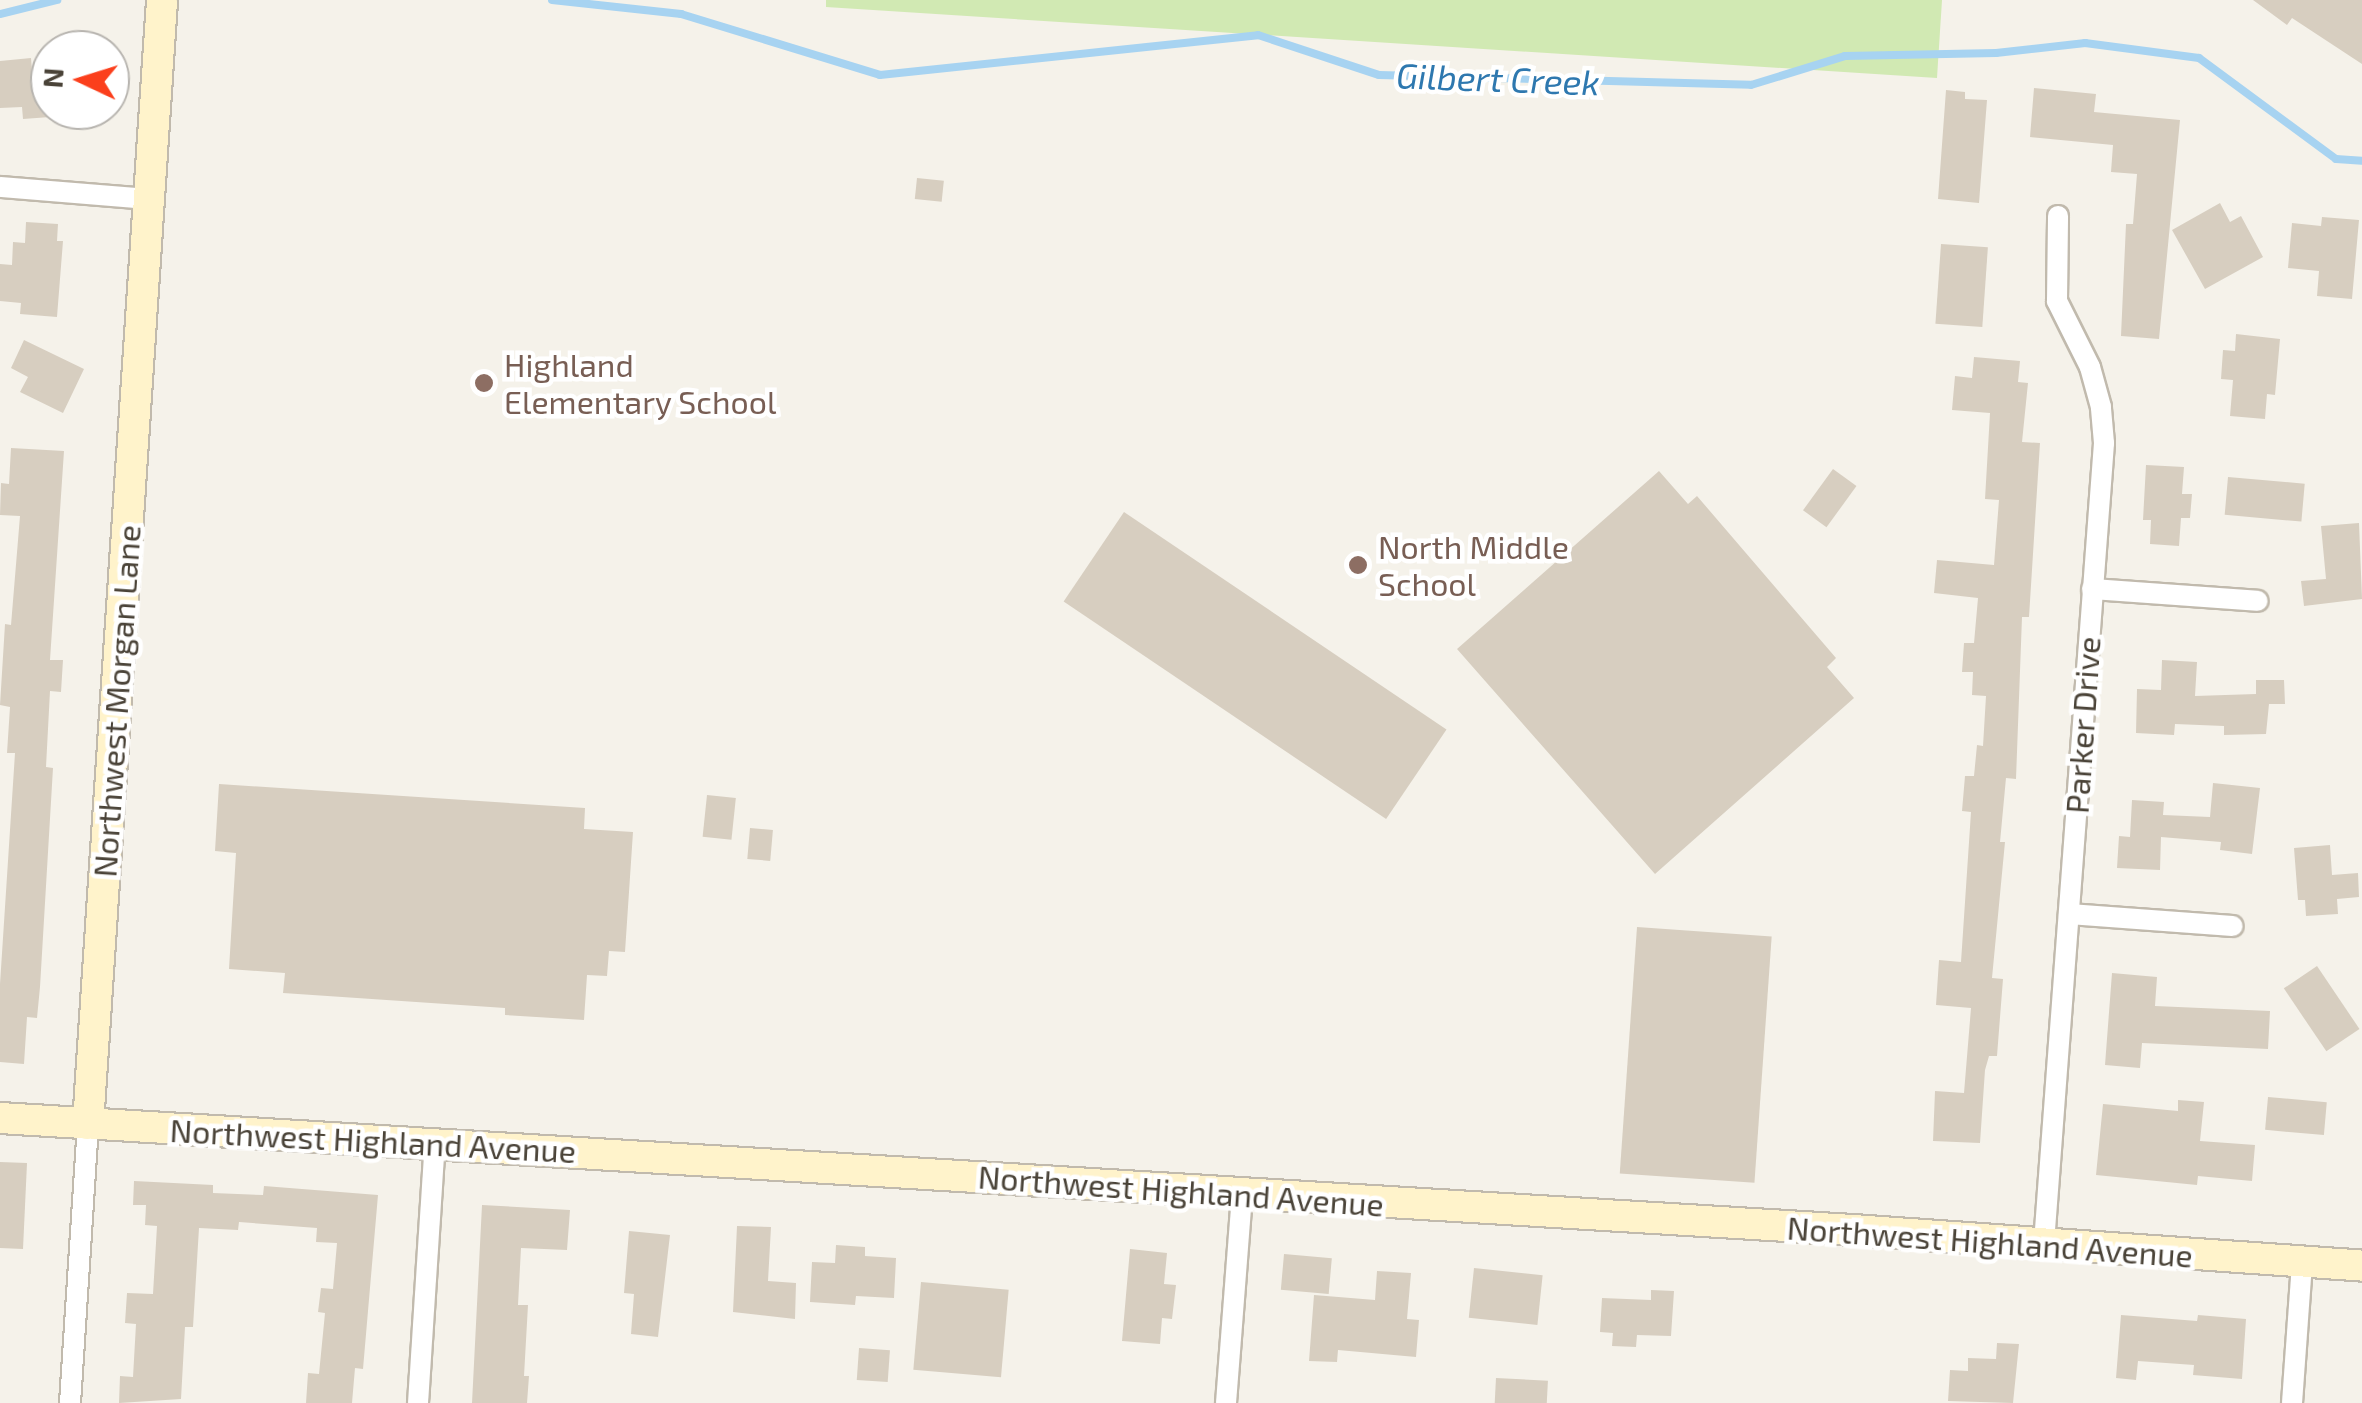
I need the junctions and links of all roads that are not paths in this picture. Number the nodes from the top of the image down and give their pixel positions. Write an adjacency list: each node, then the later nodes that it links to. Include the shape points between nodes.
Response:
1 (162, 0): 3 (main road, Northwest Morgan Lane)
2 (0, 187): 3 (street)
3 (148, 199): 10 (main road, Northwest Morgan Lane)
4 (2058, 216): 5 (street, Parker Drive, via 2056,301 2090,367 2101,407)
5 (2092, 589): 6 (street); 7 (street, Parker Drive)
6 (2258, 601)
7 (2068, 914): 8 (street); 13 (street, Parker Drive)
8 (2233, 926)
9 (0, 1118): 10 (main road, Northwest Highland Avenue)
10 (88, 1124): 11 (main road, Northwest Highland Avenue); 16 (street, Northwest Morgan Lane)
11 (435, 1142): 12 (main road, Northwest Highland Avenue); 17 (street)
12 (1242, 1195): 13 (main road, Northwest Highland Avenue); 18 (street)
13 (2044, 1242): 14 (main road, Northwest Highland Avenue)
14 (2302, 1263): 15 (main road, Northwest Highland Avenue); 19 (street)
15 (2362, 1266)
16 (70, 1403)
17 (418, 1403)
18 (1226, 1403)
19 (2292, 1403)

